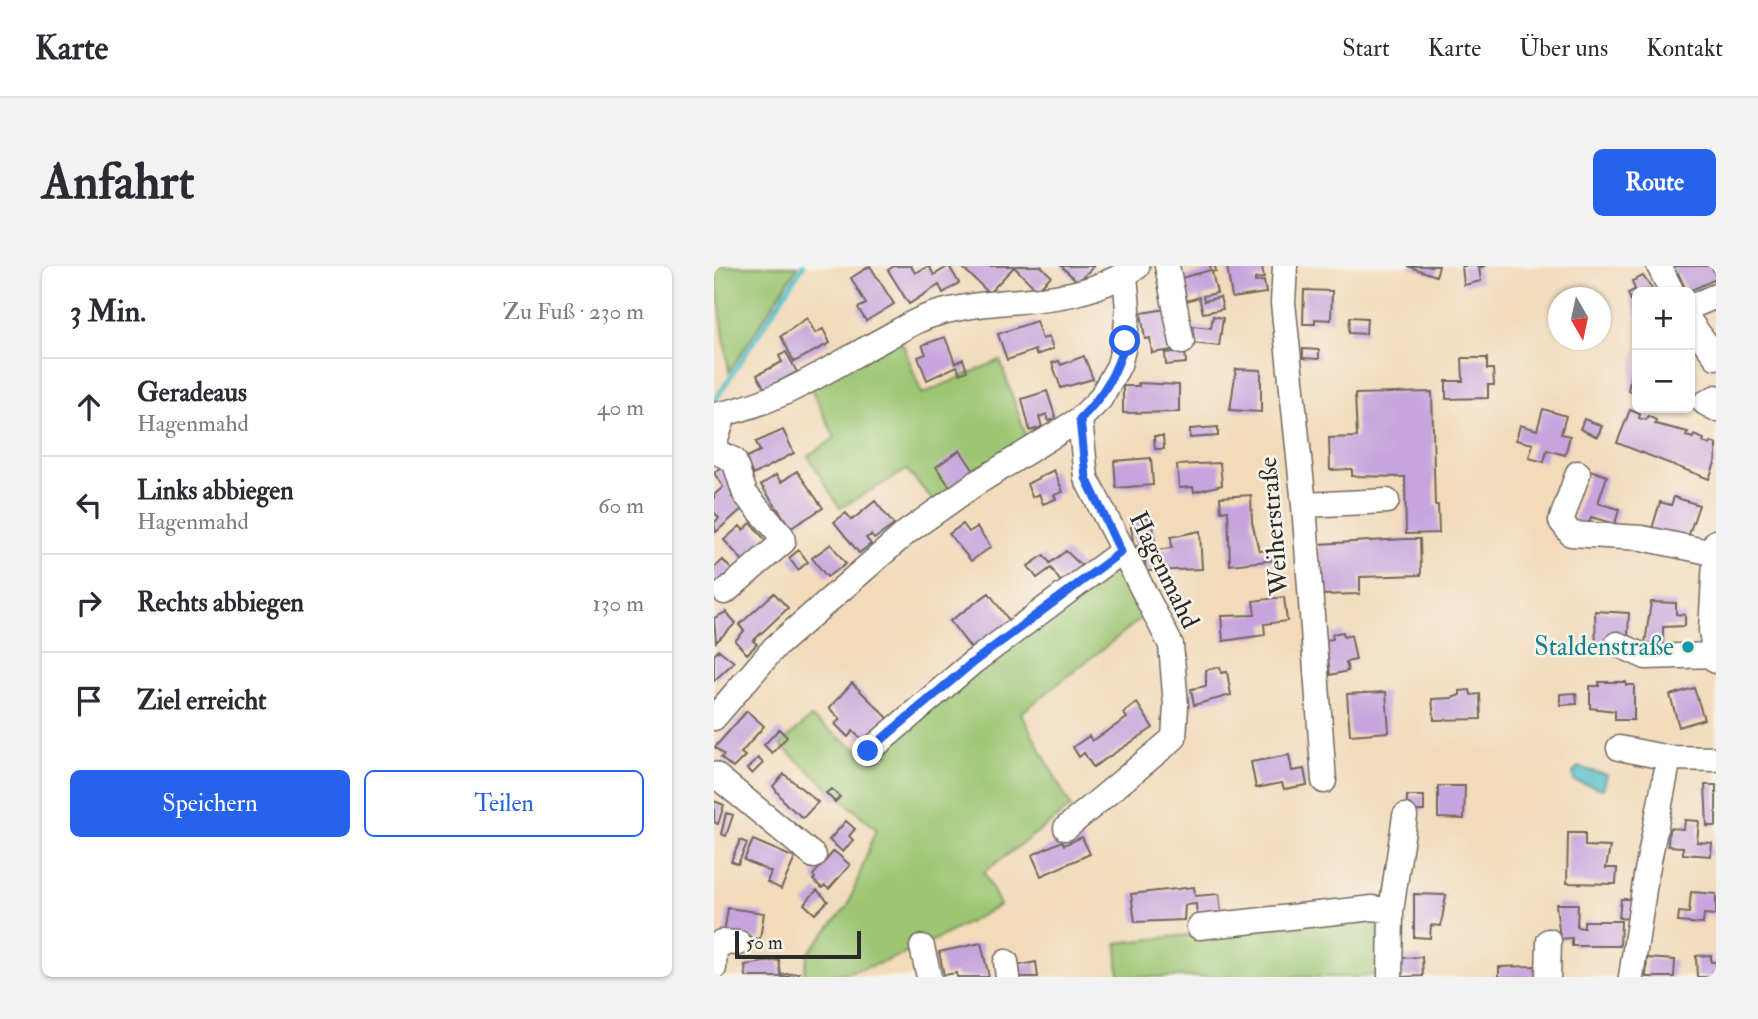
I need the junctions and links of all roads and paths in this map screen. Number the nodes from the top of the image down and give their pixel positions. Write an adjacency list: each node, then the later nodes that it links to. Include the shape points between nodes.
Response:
1 (1167, 266): 9 (street)
2 (1285, 266): 17 (street, Weiherstraße, via 1284,316)
3 (1659, 266): 5 (street)
4 (1132, 270): 13 (street, via 1082,294 929,315 783,392); 14 (street, via 1119,365 1100,399)
5 (1670, 287)
6 (1716, 296): 7 (street)
7 (1695, 305)
8 (1695, 329): 10 (street)
9 (1182, 342)
10 (1716, 357)
11 (1716, 397): 12 (street, via 1705,403)
12 (1716, 409)
13 (718, 414): 20 (street, via 716,452 734,460 745,494 783,542)
14 (1080, 419): 19 (street, Hagenmahd, via 1086,478); 23 (street, via 907,531 774,648)
15 (1578, 473): 18 (street, via 1561,521 1571,534)
16 (1387, 501): 17 (street)
17 (1304, 505): 29 (street, Weiherstraße)
18 (1715, 547): 22 (street, via 1711,631)
19 (1121, 552): 25 (street, via 972,663); 31 (street, Hagenmahd, via 1171,645 1174,738)
20 (725, 592)
21 (1617, 644): 22 (street, via 1646,657)
22 (1716, 658)
23 (714, 718)
24 (1619, 748): 26 (street)
25 (868, 751)
26 (1669, 758): 27 (street); 42 (street)
27 (1716, 759)
28 (714, 774): 32 (street)
29 (1324, 781)
30 (1405, 816): 33 (street)
31 (1066, 828)
32 (814, 856)
33 (1391, 911): 34 (street, via 1373,908); 40 (street)
34 (1199, 927)
35 (1549, 941): 41 (street)
36 (739, 943): 38 (street, via 721,942)
37 (922, 947): 39 (street)
38 (714, 968)
39 (929, 977)
40 (1390, 977)
41 (1548, 977)
42 (1631, 977)

